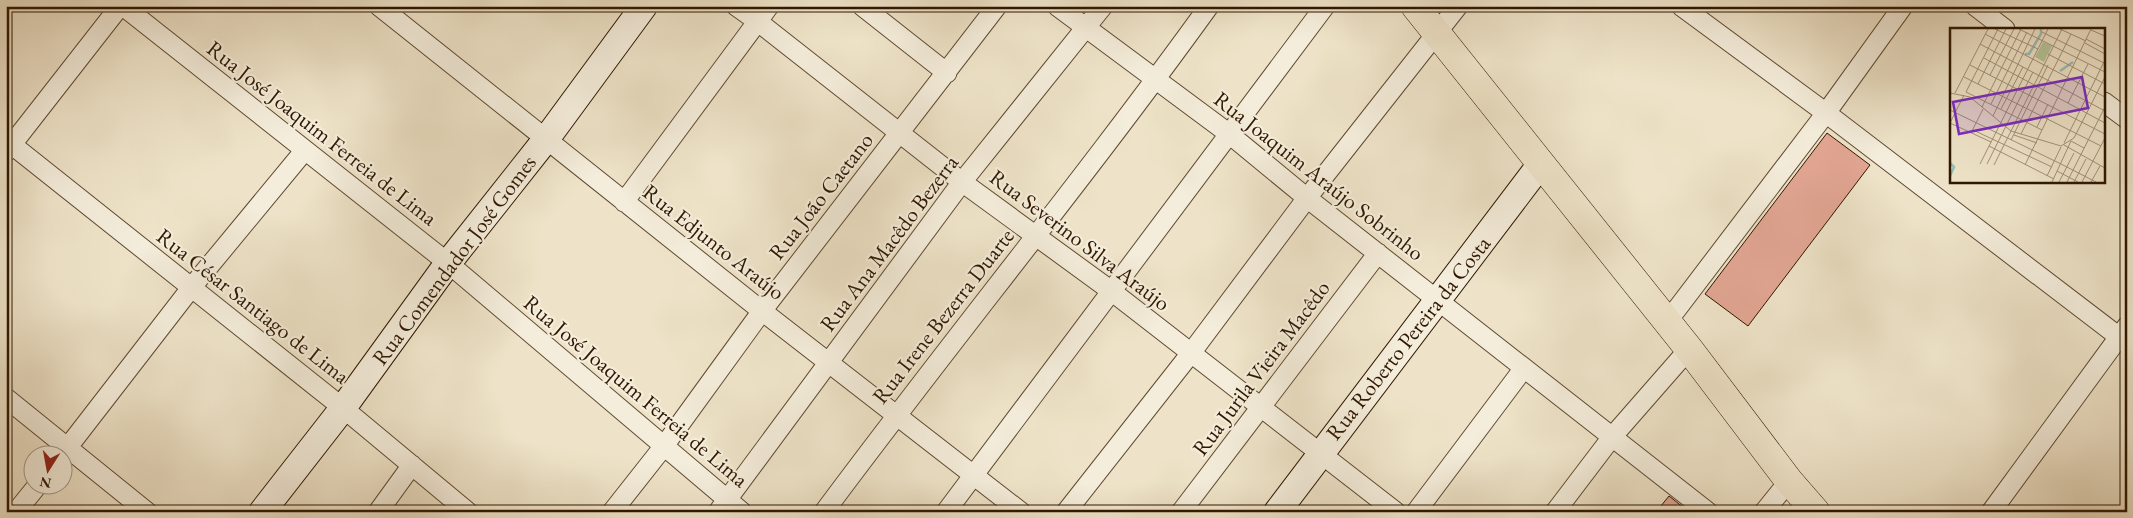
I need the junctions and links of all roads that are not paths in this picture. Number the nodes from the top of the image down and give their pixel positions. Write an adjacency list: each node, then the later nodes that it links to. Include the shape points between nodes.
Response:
1 (122, 6): 28 (street); 29 (street, Rua José Joaquim Ferreia de Lima)
2 (379, 6): 27 (street, Rua Edjunto Araújo)
3 (644, 6): 27 (street, Rua Comendador José Gomes)
4 (736, 6): 16 (street, Rua Severino Silva Araújo)
5 (862, 6): 20 (street)
6 (997, 6): 20 (street, Rua João Caetano)
7 (1057, 6): 17 (street, Rua Joaquim Araújo Sobrinho)
8 (1103, 6): 17 (street, Rua Ana Macêdo Bezerra)
9 (1209, 6): 21 (street, Rua Irene Bezerra Duarte)
10 (1325, 6): 26 (street)
11 (1415, 6): 19 (main road)
12 (1458, 6): 19 (street)
13 (1681, 6): 23 (street)
14 (1975, 6): 18 (street)
15 (1895, 9): 23 (street)
16 (763, 14): 25 (street, Rua Severino Silva Araújo); 33 (street)
17 (1086, 28): 21 (street, Rua Joaquim Araújo Sobrinho); 31 (street, Rua Ana Macêdo Bezerra)
18 (2004, 28)
19 (1436, 33): 30 (main road); 32 (street)
20 (947, 73): 25 (street, Rua João Caetano)
21 (1156, 80): 26 (street, Rua Joaquim Araújo Sobrinho); 34 (street, Rua Irene Bezerra Duarte)
22 (2106, 103): 24 (street)
23 (1826, 113): 41 (street); 42 (street)
24 (2127, 119)
25 (901, 132): 31 (street, Rua Severino Silva Araújo); 40 (street, Rua João Caetano)
26 (1228, 133): 32 (street, Rua Joaquim Araújo Sobrinho); 38 (street)
27 (547, 138): 33 (street, Rua Edjunto Araújo); 36 (street, Rua Comendador José Gomes)
28 (8, 145): 37 (street, Rua César Santiago de Lima)
29 (305, 150): 36 (street, Rua José Joaquim Ferreia de Lima); 37 (street)
30 (1540, 165): 39 (street, Rua Roberto Pereira da Costa); 41 (main road)
31 (962, 182): 34 (street, Rua Severino Silva Araújo); 45 (street, Rua Ana Macêdo Bezerra)
32 (1307, 198): 35 (street, Rua Joaquim Araújo Sobrinho); 44 (street)
33 (624, 202): 40 (street, Rua Edjunto Araújo)
34 (1035, 236): 38 (street, Rua Severino Silva Araújo); 50 (street, Rua Irene Bezerra Duarte)
35 (1378, 253): 39 (street, Rua Joaquim Araújo Sobrinho); 48 (street, Rua Jurila Vieira Macêdo)
36 (448, 263): 49 (street, Rua Comendador José Gomes); 54 (street, Rua José Joaquim Ferreia de Lima)
37 (191, 288): 49 (street, Rua César Santiago de Lima); 53 (street)
38 (1110, 290): 44 (street, Rua Severino Silva Araújo); 58 (street)
39 (1437, 300): 46 (street, Rua Joaquim Araújo Sobrinho); 55 (street, Rua Roberto Pereira da Costa)
40 (762, 311): 45 (street, Rua Edjunto Araújo); 54 (street, Rua João Caetano)
41 (1667, 322): 43 (main road)
42 (2124, 335): 81 (street)
43 (1689, 349): 51 (street); 59 (main road)
44 (1191, 353): 48 (street, Rua Severino Silva Araújo); 72 (street)
45 (829, 363): 50 (street, Rua Edjunto Araújo); 61 (street, Rua Ana Macêdo Bezerra)
46 (1524, 368): 51 (street, Rua Joaquim Araújo Sobrinho); 76 (street)
47 (6, 398): 52 (street)
48 (1261, 407): 55 (street, Rua Severino Silva Araújo); 73 (street, Rua Jurila Vieira Macêdo)
49 (344, 408): 57 (street, Rua César Santiago de Lima); 64 (street, Rua Comendador José Gomes)
50 (896, 415): 58 (street, Rua Edjunto Araújo); 69 (street, Rua Irene Bezerra Duarte)
51 (1612, 437): 77 (street); 78 (street, Rua Joaquim Araújo Sobrinho)
52 (58, 446)
53 (69, 446)
54 (664, 446): 61 (street, Rua José Joaquim Ferreia de Lima); 67 (street, Rua João Caetano)
55 (1320, 453): 74 (street, Rua Roberto Pereira da Costa); 75 (street, Rua Severino Silva Araújo)
56 (72, 458): 63 (street)
57 (412, 465): 65 (street); 66 (street, Rua César Santiago de Lima)
58 (973, 475): 70 (street); 71 (street, Rua Edjunto Araújo)
59 (1789, 481): 79 (street); 80 (main road)
60 (29, 496): 62 (street)
61 (722, 506): 68 (street, Rua José Joaquim Ferreia de Lima)
62 (16, 512)
63 (147, 512)
64 (262, 512)
65 (378, 512)
66 (468, 512)
67 (612, 512)
68 (742, 512)
69 (824, 512)
70 (946, 512)
71 (1021, 512)
72 (1066, 512)
73 (1181, 512)
74 (1277, 512)
75 (1396, 512)
76 (1416, 512)
77 (1555, 512)
78 (1708, 512)
79 (1764, 512)
80 (1816, 512)
81 (1990, 512)

